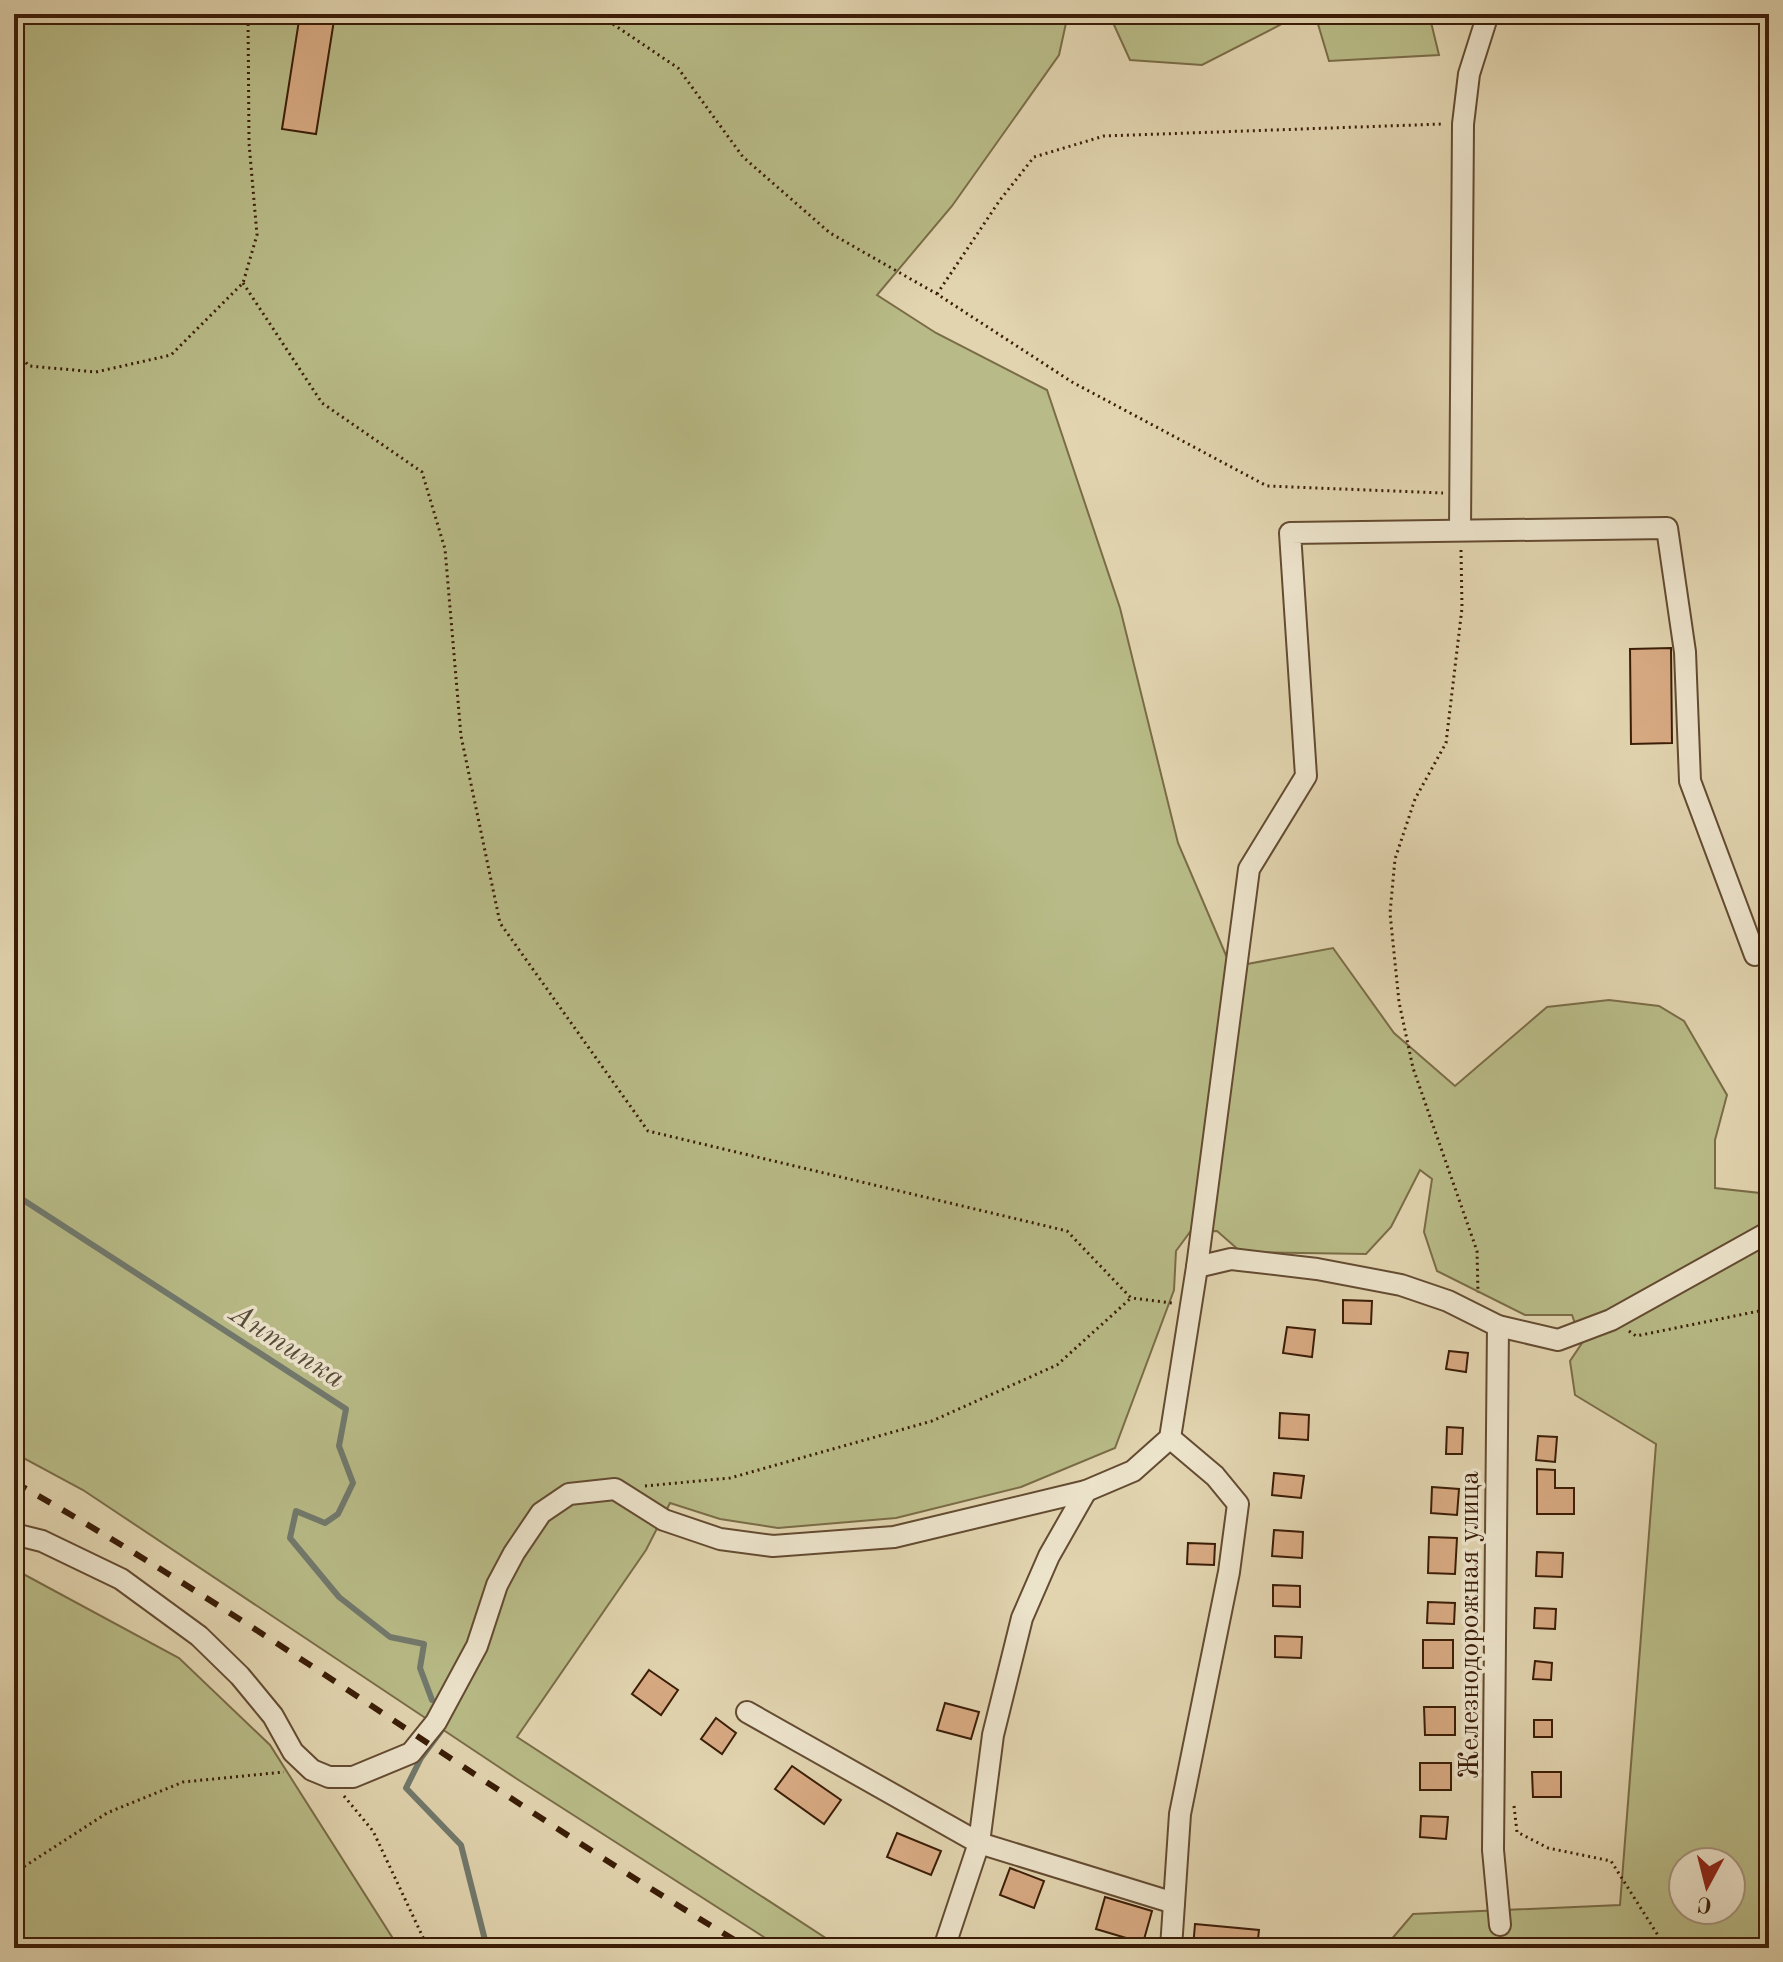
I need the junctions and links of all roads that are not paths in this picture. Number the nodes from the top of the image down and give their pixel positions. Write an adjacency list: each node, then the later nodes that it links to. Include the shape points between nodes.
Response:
1 (1488, 14): 2 (street, via 1469,74 1463,124)
2 (1460, 530): 3 (street, via 1667,528 1685,652 1690,781); 5 (street, via 1290,533 1306,776 1249,869)
3 (1755, 955)
4 (1769, 1232): 6 (street, via 1611,1320 1558,1340)
5 (1197, 1267): 6 (street, via 1231,1259 1317,1269 1401,1285); 7 (street)
6 (1489, 1322): 13 (street, Железнодорожная улица, via 1493,1850)
7 (1170, 1438): 8 (street, via 1133,1471); 12 (street, via 1215,1476 1238,1504 1180,1814)
8 (1086, 1491): 9 (street, via 894,1537 773,1546 720,1539 664,1520 615,1489 569,1494 541,1513 497,1585 477,1646 436,1722 411,1753 353,1777 320,1774 293,1752 273,1716 240,1676 199,1636 121,1579 42,1541); 11 (street, via 1022,1618 993,1735)
9 (14, 1534)
10 (747, 1712): 11 (street)
11 (979, 1843): 12 (street); 14 (street)
12 (1174, 1903): 15 (street)
13 (1500, 1925)
14 (944, 1948)
15 (1171, 1948)

